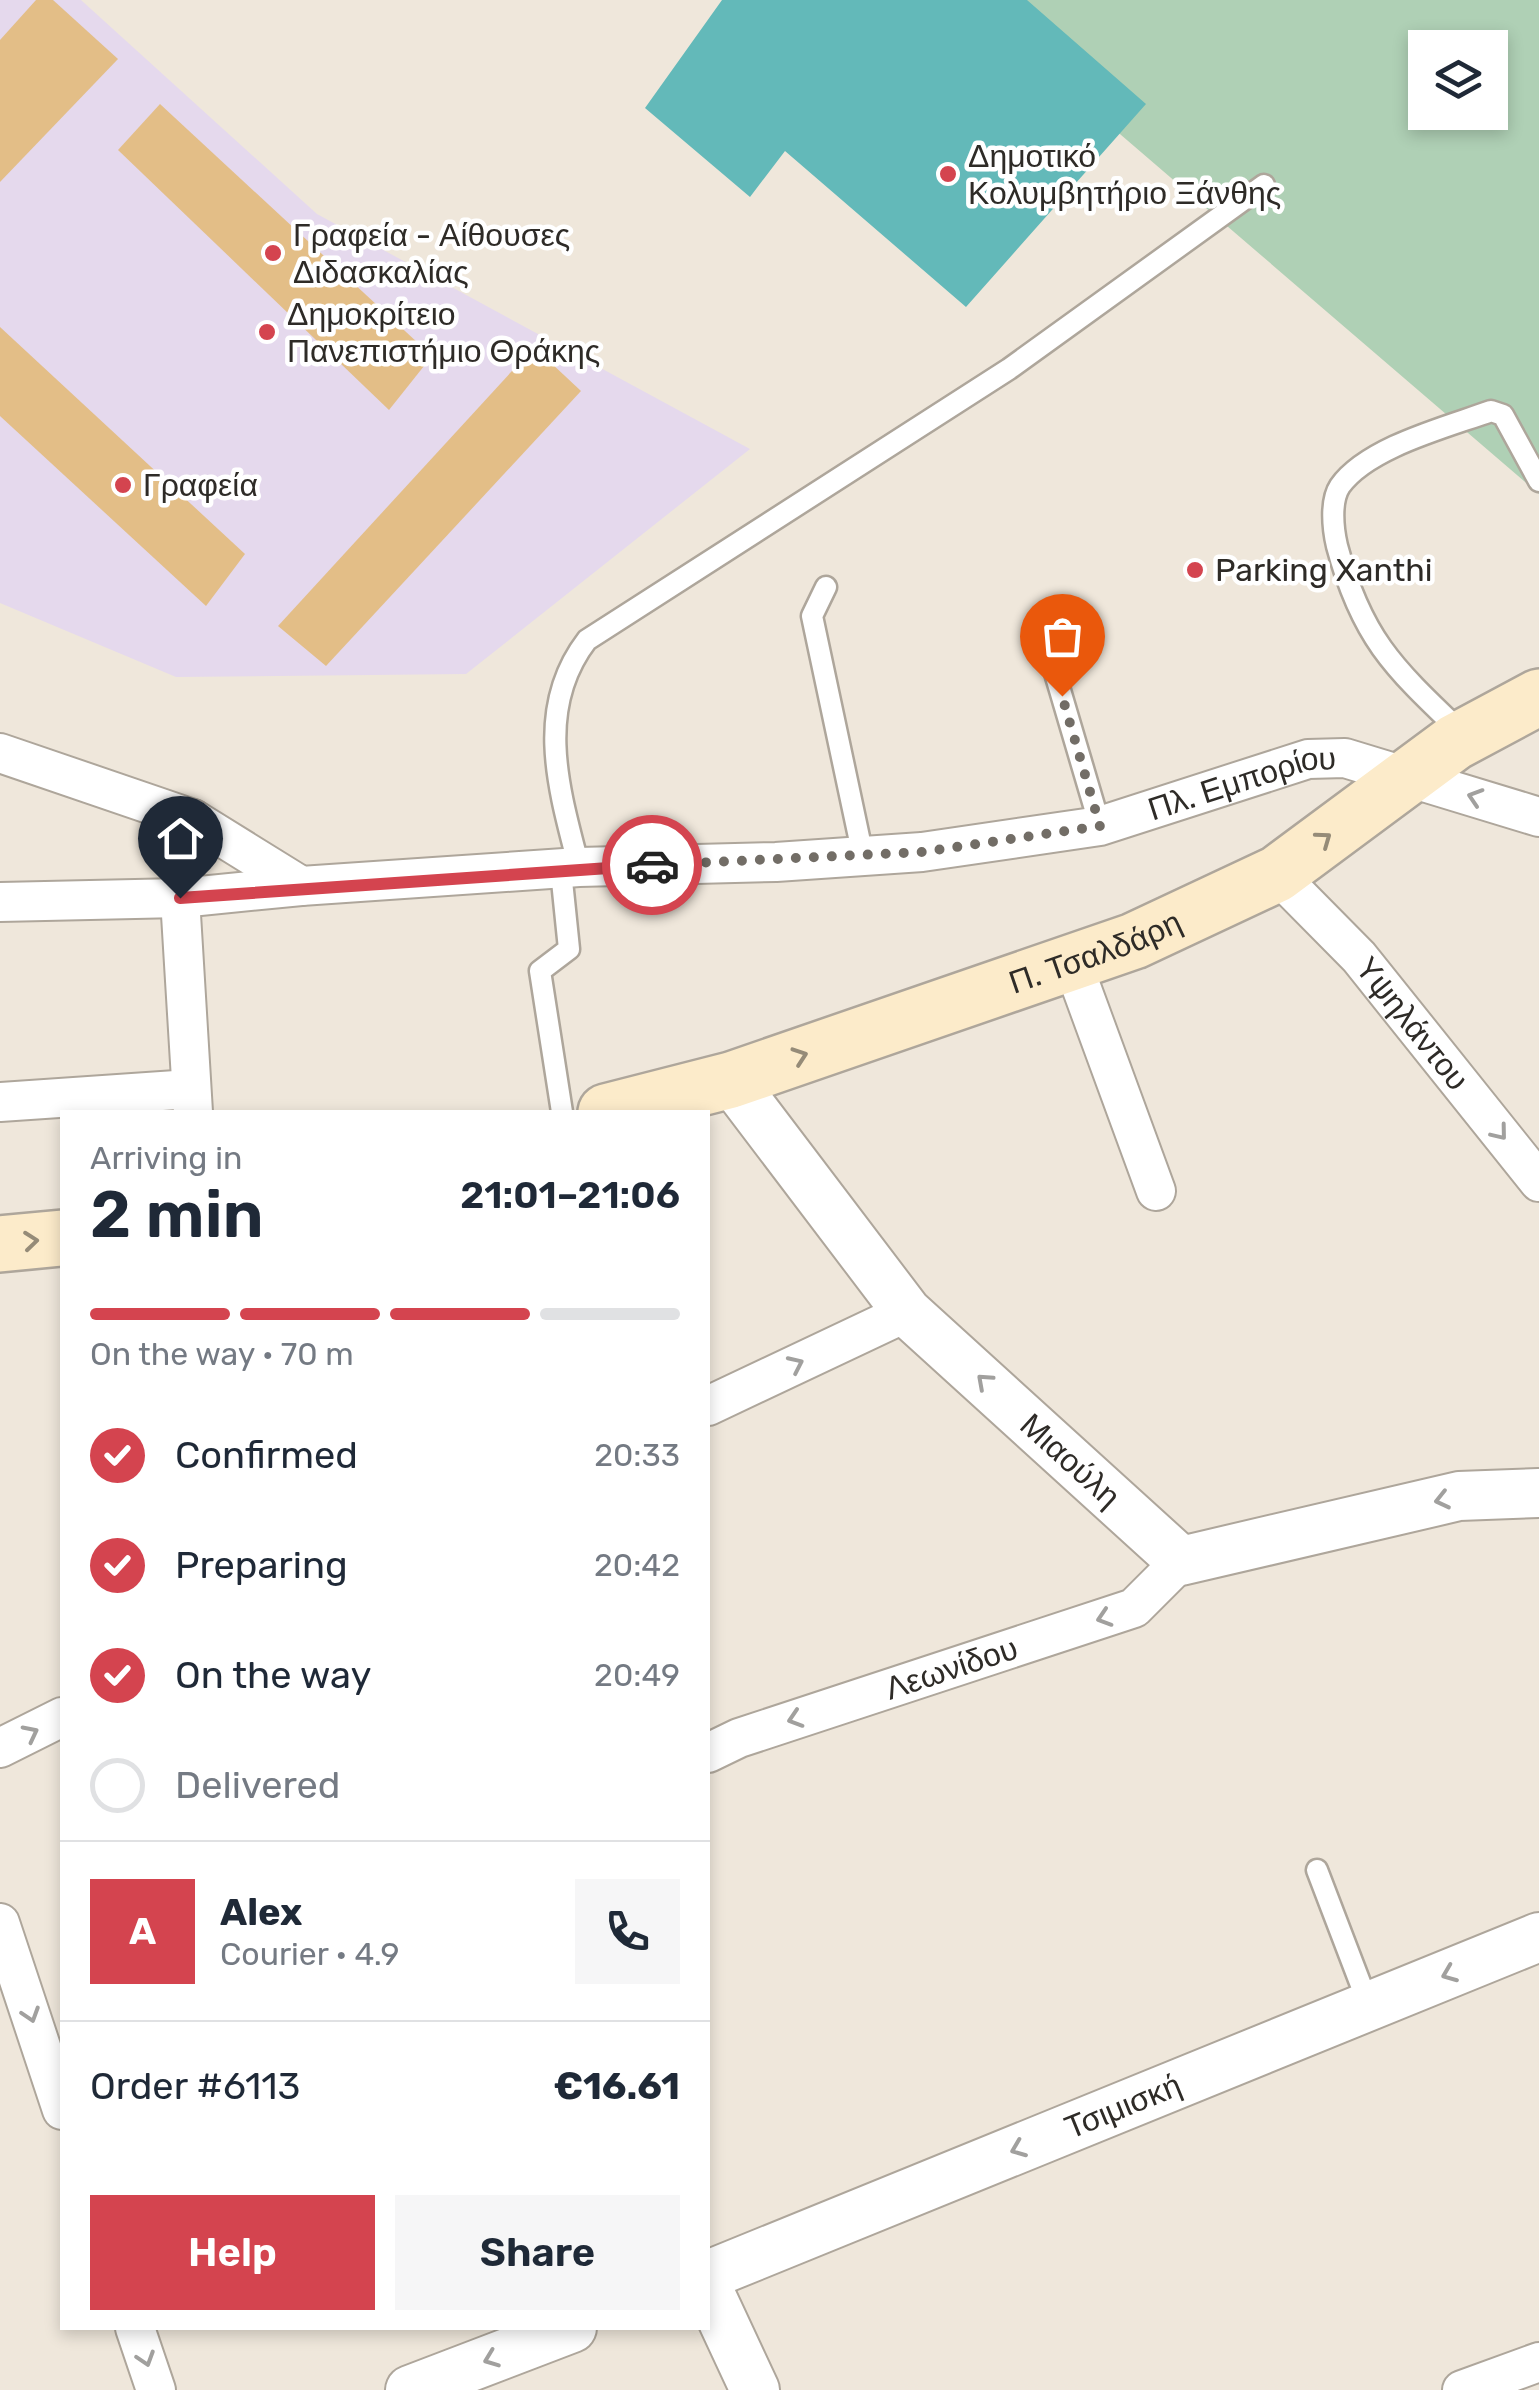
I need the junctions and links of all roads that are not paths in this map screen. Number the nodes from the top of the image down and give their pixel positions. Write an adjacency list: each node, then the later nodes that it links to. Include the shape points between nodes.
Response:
1 (1264, 185): 13 (lane, via 1009,369 587,640 558,688 555,741)
2 (1539, 482): 6 (lane, via 1503,415 1491,411 1412,439 1352,473 1337,490 1333,528 1352,603 1383,652)
3 (826, 586): 12 (lane, via 812,616)
4 (1052, 663): 11 (lane)
5 (1539, 697): 6 (main road, Π. Τσαλδάρη)
6 (1465, 736): 8 (main road, Π. Τσαλδάρη)
7 (0, 753): 10 (street)
8 (1410, 776): 9 (street, Πλ. Εμπορίου, one-way to 8); 11 (street, Πλ. Εμπορίου, via 1344,758 1308,759); 14 (main road, Π. Τσαλδάρη, one-way to 8)
9 (1539, 817)
10 (193, 818): 15 (street); 16 (street)
11 (1100, 826): 12 (street, Πλ. Εμπορίου)
12 (863, 856): 13 (street, Πλ. Εμπορίου)
13 (570, 869): 15 (street, Πλ. Εμπορίου); 22 (lane, via 569,949 540,970)
14 (1277, 874): 18 (main road, Π. Τσαλδάρη, via 1134,941); 24 (street, Υψηλάντου, one-way to 24, via 1360,957)
15 (301, 886): 16 (street, Πλ. Εμπορίου)
16 (180, 898): 17 (street, Πλ. Εμπορίου); 20 (street)
17 (0, 902)
18 (1072, 962): 19 (main road, Π. Τσαλδάρη, one-way to 18); 25 (street)
19 (731, 1080): 23 (main road, Π. Τσαλδάρη); 28 (street, Μιαούλη)
20 (192, 1101): 21 (street)
21 (0, 1102)
22 (562, 1110)
23 (614, 1110)
24 (1539, 1182)
25 (1156, 1190)
26 (60, 1238): 27 (main road, one-way to 26)
27 (0, 1244)
28 (907, 1312): 29 (street, one-way to 28); 31 (street, Μιαούλη, one-way to 28)
29 (710, 1405)
30 (1539, 1494): 31 (street, one-way to 31, via 1459,1496)
31 (1181, 1561): 34 (street, Λεωνίδου, one-way to 34, via 1134,1608)
32 (60, 1718): 33 (street, one-way to 32)
33 (0, 1748)
34 (710, 1752)
35 (1317, 1870): 38 (lane)
36 (0, 1922): 39 (street, one-way to 39)
37 (1539, 1937): 38 (street, Τσιμισκή, one-way to 38)
38 (1368, 2006): 40 (street, Τσιμισκή, one-way to 40)
39 (60, 2104)
40 (710, 2274)
41 (710, 2293): 47 (street)
42 (136, 2330): 45 (street, one-way to 45)
43 (567, 2330): 46 (street, one-way to 46)
44 (1539, 2362): 48 (street)
45 (156, 2390)
46 (410, 2390)
47 (755, 2390)
48 (1462, 2390)

